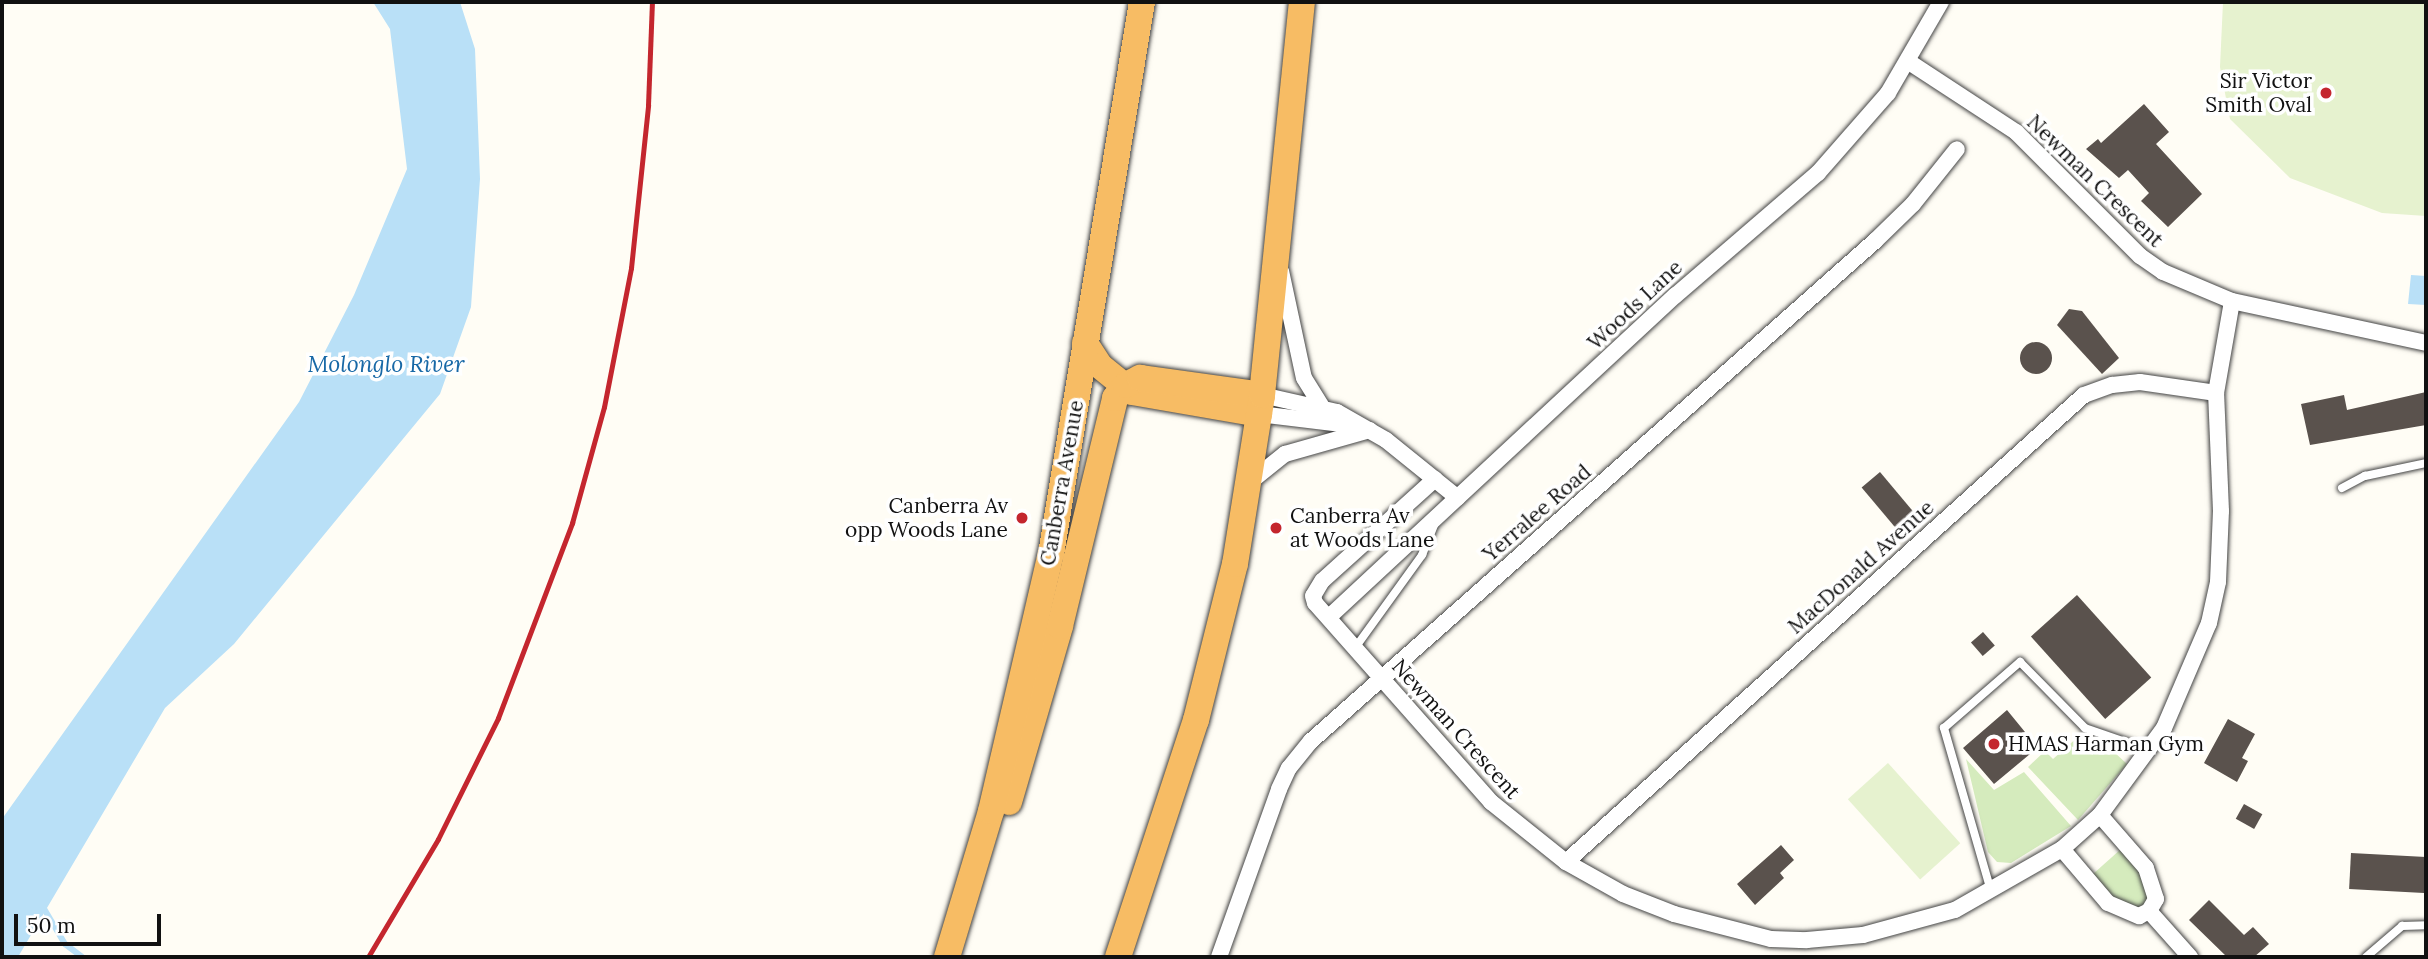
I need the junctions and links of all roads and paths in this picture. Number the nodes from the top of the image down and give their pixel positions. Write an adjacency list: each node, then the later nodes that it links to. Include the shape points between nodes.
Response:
1 (1142, 2): 8 (highway, Canberra Avenue)
2 (1302, 2): 6 (highway)
3 (1941, 2): 4 (street, Woods Lane)
4 (1909, 62): 7 (street, Newman Crescent, via 2016,132 2136,253 2163,272); 19 (street, Woods Lane, via 1864,123 1818,173 1693,280)
5 (1957, 149): 23 (street, Yerralee Road, via 1913,204 1875,241)
6 (1277, 252): 12 (highway); 13 (street, via 1304,378)
7 (2232, 301): 9 (street); 11 (street, Newman Crescent)
8 (1085, 343): 10 (highway, via 1100,366); 31 (highway, Canberra Avenue, via 1051,554 1020,696)
9 (2426, 343)
10 (1123, 387): 12 (highway, via 1152,397); 31 (highway, via 1109,412 1035,721 979,890)
11 (2216, 393): 24 (street, Newman Crescent, via 2221,511 2218,582 2187,683); 27 (street, MacDonald Avenue, via 2140,382 2084,395)
12 (1261, 405): 13 (street); 14 (street); 17 (highway)
13 (1321, 405): 14 (street)
14 (1365, 428): 16 (street); 17 (street, via 1285,454)
15 (2426, 463): 18 (lane, via 2365,476)
16 (1435, 479): 19 (street); 21 (street, Newman Crescent, via 1319,585 1315,603)
17 (1250, 482): 32 (highway, via 1228,603 1196,720)
18 (2342, 488)
19 (1458, 498): 20 (street, Woods Lane)
20 (1438, 516): 21 (street, Woods Lane); 22 (lane, via 1422,555)
21 (1329, 617): 22 (street, Newman Crescent)
22 (1355, 648): 23 (street, Newman Crescent)
23 (1380, 677): 27 (street, Newman Crescent, via 1491,802); 33 (street, Yerralee Road, via 1311,741 1289,768)
24 (2149, 750): 25 (street, Newman Crescent); 28 (lane, via 2085,728 2020,662 1944,728)
25 (2100, 815): 26 (street, Newman Crescent); 29 (street, via 2147,868 2156,899)
26 (2063, 849): 28 (street, Newman Crescent); 29 (street, via 2108,903 2139,916)
27 (1566, 862): 28 (street, Newman Crescent, via 1623,894 1674,914 1771,939 1863,935 1955,910)
28 (1991, 891)
29 (2149, 911): 34 (street)
30 (2426, 925): 35 (lane, via 2402,926)
31 (949, 957)
32 (1118, 957)
33 (1219, 957)
34 (2190, 957)
35 (2366, 957)

